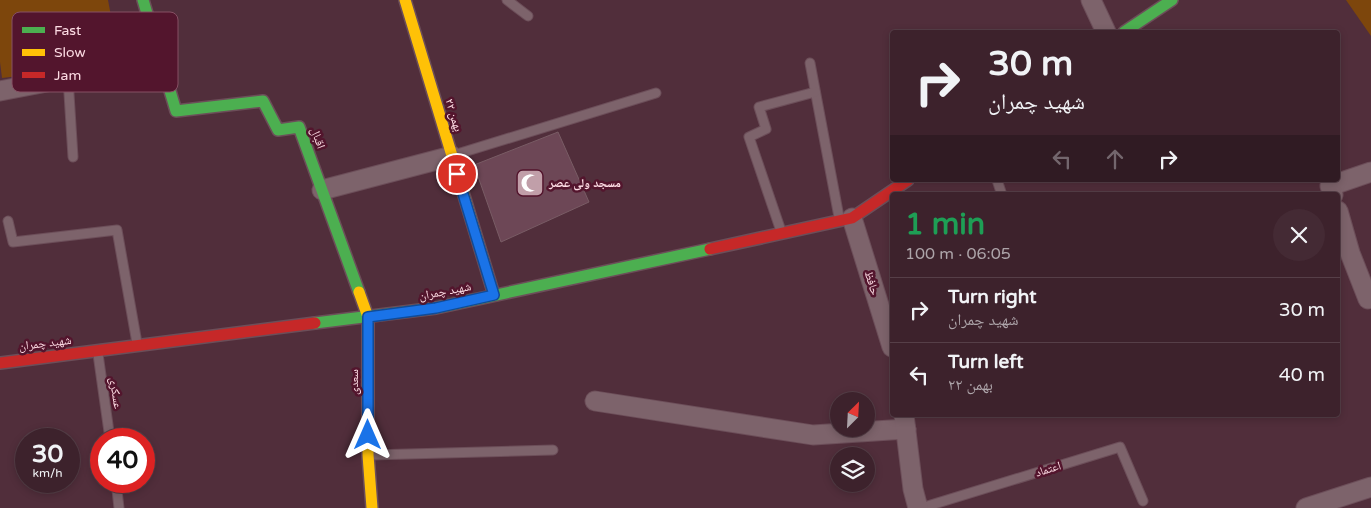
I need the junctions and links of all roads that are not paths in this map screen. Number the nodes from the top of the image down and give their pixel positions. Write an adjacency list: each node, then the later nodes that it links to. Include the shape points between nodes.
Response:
1 (143, 0): 6 (street, اقبال)
2 (405, 0): 15 (street, ۲۲ بهمن)
3 (507, 0): 7 (lane)
4 (1091, 0): 8 (street)
5 (1172, 0): 9 (street)
6 (147, 12)
7 (528, 16)
8 (1105, 30)
9 (1127, 30)
10 (810, 63): 13 (lane)
11 (69, 92): 16 (lane)
12 (170, 92): 19 (street, اقبال, via 176,111 264,101 278,130 299,127)
13 (815, 92): 22 (lane); 24 (lane, via 759,107 766,129 749,137)
14 (656, 93): 15 (lane)
15 (452, 156): 19 (street); 25 (street, ۲۲ بهمن)
16 (74, 157)
17 (1371, 172): 20 (street, via 1330,186)
18 (905, 182): 22 (street, شهید چمران)
19 (322, 190): 27 (street, اقبال)
20 (1332, 192)
21 (1340, 218): 26 (street, via 1350,253 1368,299)
22 (846, 220): 24 (street, شهید چمران); 28 (street, حافظ)
23 (8, 221): 29 (lane, via 13,242 117,230)
24 (782, 234): 25 (street, شهید چمران)
25 (494, 295): 27 (street, شهید چمران, via 436,308)
26 (1371, 298)
27 (368, 317): 29 (street, شهید چمران); 36 (street, سعدی)
28 (890, 341)
29 (138, 346): 30 (street, شهید چمران)
30 (98, 351): 31 (street, شهید چمران); 34 (lane, عسکری)
31 (0, 363)
32 (595, 401): 33 (street, via 813,435)
33 (905, 422): 42 (street, via 913,489)
34 (108, 428)
35 (553, 450): 36 (lane)
36 (368, 455): 41 (street, سعدی)
37 (1371, 488): 43 (street)
38 (117, 493): 40 (lane)
39 (1143, 501): 42 (lane, اعتماد, via 1120,447)
40 (119, 508)
41 (372, 508)
42 (919, 508)
43 (1306, 508)

